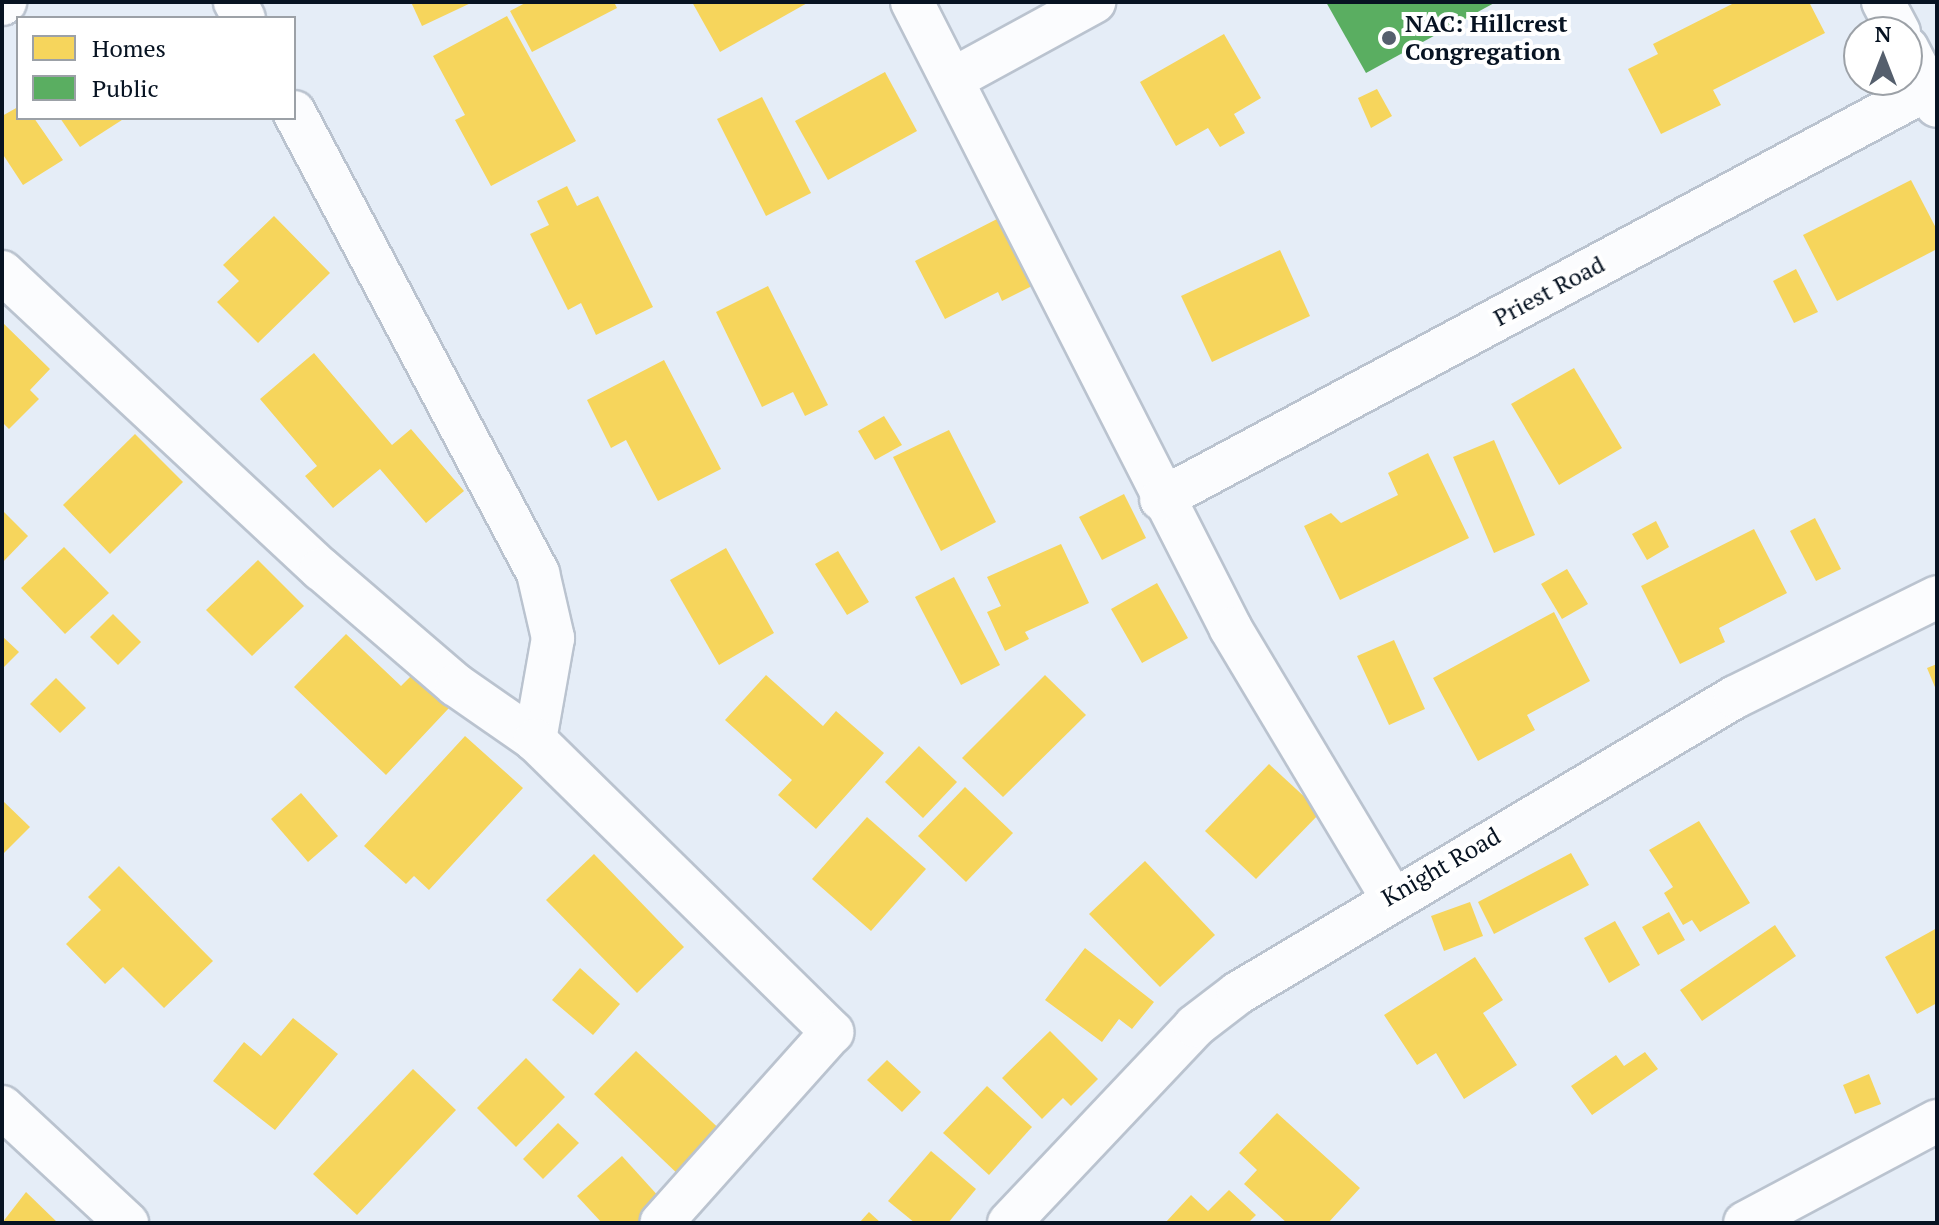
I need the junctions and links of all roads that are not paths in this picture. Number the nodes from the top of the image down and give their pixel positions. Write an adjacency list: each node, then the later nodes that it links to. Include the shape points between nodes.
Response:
1 (912, 2): 4 (street)
2 (1094, 2): 4 (street)
3 (1923, 75): 5 (street)
4 (953, 79): 8 (street)
5 (1934, 93): 8 (street, Priest Road)
6 (296, 116): 10 (street, via 538,573 553,638)
7 (2, 272): 10 (street, via 321,569 456,685)
8 (1161, 499): 11 (street)
9 (1937, 597): 11 (street, Knight Road, via 1735,697)
10 (535, 740): 15 (street, via 832,1032)
11 (1390, 895): 16 (street, Knight Road, via 1195,1026)
12 (2, 1107): 14 (street)
13 (1937, 1121): 17 (street)
14 (127, 1223)
15 (661, 1223)
16 (1009, 1223)
17 (1745, 1223)

